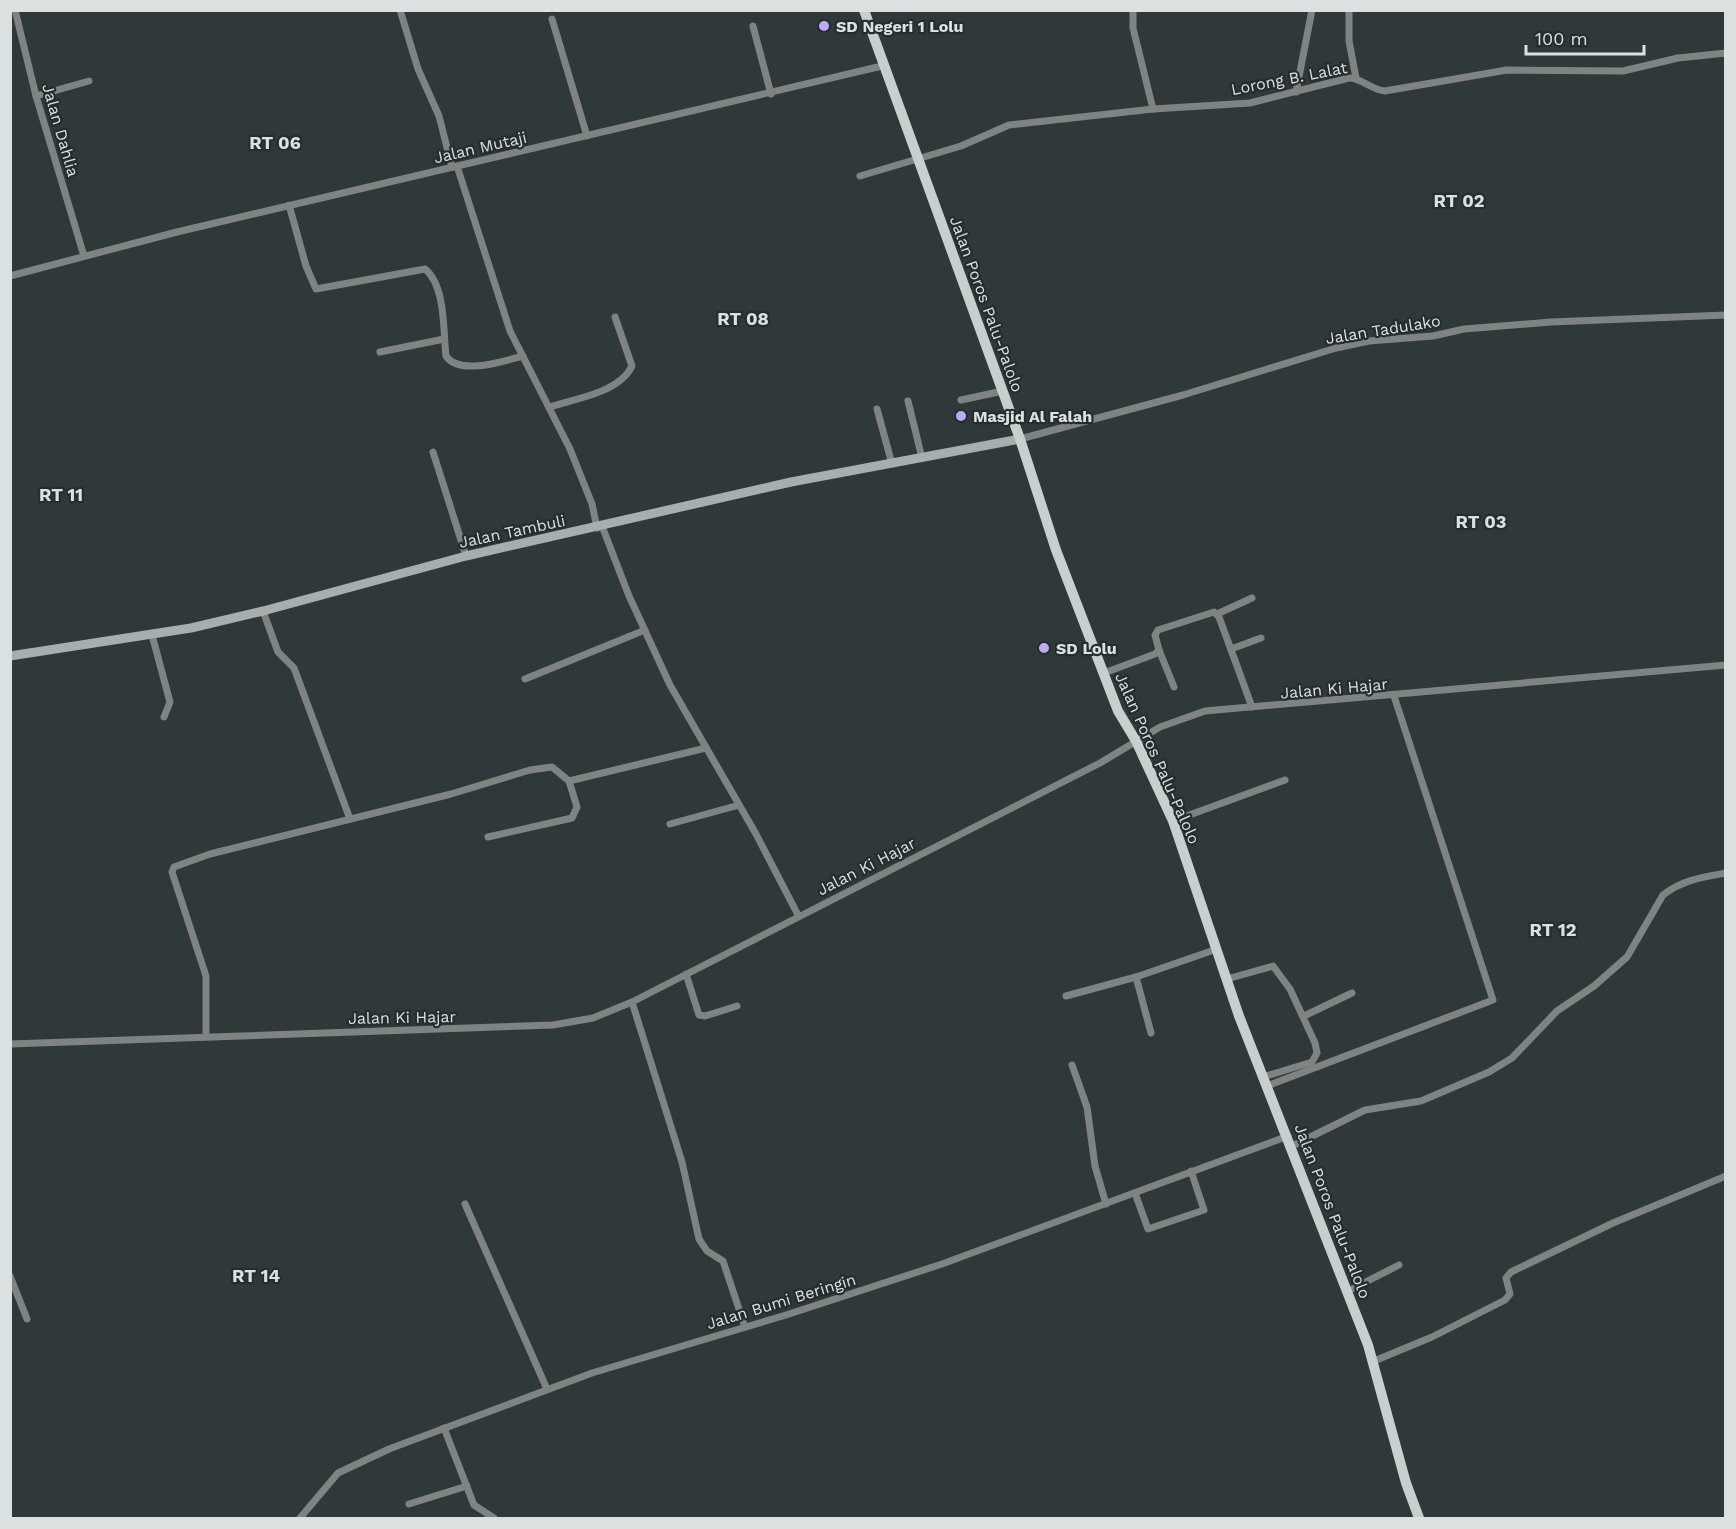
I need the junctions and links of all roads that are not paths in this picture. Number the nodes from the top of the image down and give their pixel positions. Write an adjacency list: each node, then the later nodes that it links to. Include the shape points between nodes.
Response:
1 (15, 10): 15 (street, Jalan Dahlia)
2 (400, 10): 19 (street)
3 (864, 10): 10 (main road, Jalan Poros Palu-Palolo)
4 (1133, 10): 16 (street, via 1133,28)
5 (1312, 10): 13 (street)
6 (1348, 10): 11 (street)
7 (552, 19): 17 (street)
8 (753, 26): 14 (street)
9 (1725, 53): 11 (street, Lorong B. Lalat, via 1678,58 1623,71 1507,70 1385,91)
10 (882, 66): 14 (street, Jalan Mutaji); 18 (main road, Jalan Poros Palu-Palolo)
11 (1356, 78): 13 (street, Lorong B. Lalat)
12 (89, 81): 15 (street)
13 (1296, 92): 16 (street, Lorong B. Lalat, via 1250,103)
14 (771, 94): 17 (street, Jalan Mutaji, via 678,112)
15 (36, 96): 22 (street, Jalan Dahlia)
16 (1153, 109): 18 (street, Lorong B. Lalat, via 1009,125 961,146)
17 (587, 136): 19 (street, Jalan Mutaji)
18 (916, 157): 20 (street, Lorong B. Lalat); 29 (main road, Jalan Poros Palu-Palolo)
19 (454, 166): 21 (street, Jalan Mutaji); 28 (street, via 504,313)
20 (860, 176)
21 (290, 205): 22 (street, Jalan Mutaji); 26 (street, via 315,288 424,269 437,290)
22 (84, 256): 23 (street, Jalan Mutaji)
23 (10, 276)
24 (1725, 315): 34 (street, Jalan Tadulako, via 1551,322 1370,341)
25 (615, 317): 32 (street, via 632,366 628,375 605,389)
26 (444, 339): 27 (street); 28 (street, via 446,356 458,364 488,364)
27 (380, 352)
28 (523, 356): 32 (street)
29 (1003, 391): 30 (street); 34 (main road, Jalan Poros Palu-Palolo)
30 (961, 400)
31 (908, 401): 36 (street)
32 (550, 407): 38 (street)
33 (878, 409): 37 (street)
34 (1020, 439): 36 (street, Jalan Tambuli); 50 (main road, Jalan Poros Palu-Palolo, via 1056,550)
35 (433, 452): 39 (street)
36 (922, 458): 37 (street, Jalan Tambuli)
37 (892, 464): 38 (street, Jalan Tambuli)
38 (600, 527): 39 (street, Jalan Tambuli); 43 (street)
39 (466, 556): 41 (street, Jalan Tambuli)
40 (1252, 598): 42 (street)
41 (263, 611): 44 (street, Jalan Tambuli); 61 (street, via 278,652 294,668)
42 (1217, 614): 46 (street); 47 (street, via 1157,631)
43 (645, 630): 51 (street); 57 (street, via 670,685)
44 (152, 635): 48 (street, Jalan Tambuli); 55 (street, via 170,702)
45 (1261, 638): 46 (street)
46 (1231, 649): 54 (street)
47 (1159, 650): 50 (street); 52 (street)
48 (10, 656)
49 (1725, 665): 53 (street, Jalan Ki Hajar)
50 (1104, 673): 56 (main road, Jalan Poros Palu-Palolo, via 1118,711)
51 (525, 679)
52 (1174, 687)
53 (1394, 696): 54 (street, Jalan Ki Hajar); 80 (street, via 1493,1000)
54 (1252, 707): 56 (street, Jalan Ki Hajar, via 1205,711)
55 (164, 717)
56 (1136, 741): 62 (main road, Jalan Poros Palu-Palolo); 66 (street, Jalan Ki Hajar, via 1100,763)
57 (706, 748): 59 (street); 60 (street)
58 (1286, 780): 62 (street)
59 (569, 781): 61 (street, via 556,768 546,768); 64 (street, via 577,807 572,818)
60 (739, 805): 63 (street); 66 (street)
61 (351, 819): 77 (street, via 210,854 172,869 206,976)
62 (1173, 821): 67 (main road, Jalan Poros Palu-Palolo)
63 (670, 824)
64 (488, 837)
65 (1725, 873): 81 (street, Jalan Bumi Beringin, via 1695,878 1663,895 1627,957 1557,1011 1512,1058 1421,1101 1365,1110)
66 (798, 915): 68 (street, Jalan Ki Hajar)
67 (1217, 949): 69 (street); 70 (main road, Jalan Poros Palu-Palolo)
68 (686, 974): 73 (street, Jalan Ki Hajar); 74 (street, via 699,1015)
69 (1136, 977): 72 (street); 76 (street)
70 (1227, 979): 75 (street, via 1273,966); 80 (main road, Jalan Poros Palu-Palolo)
71 (1352, 993): 75 (street)
72 (1066, 996)
73 (632, 1002): 77 (street, Jalan Ki Hajar, via 593,1018 553,1025); 91 (street, via 682,1162 699,1239 707,1251 723,1261)
74 (737, 1006)
75 (1304, 1016): 80 (street, via 1317,1049 1314,1060)
76 (1150, 1033)
77 (206, 1036): 78 (street, Jalan Ki Hajar)
78 (10, 1044)
79 (1072, 1065): 86 (street, via 1087,1107 1095,1166)
80 (1265, 1082): 81 (main road, Jalan Poros Palu-Palolo)
81 (1290, 1141): 82 (street, Jalan Bumi Beringin); 89 (main road, Jalan Poros Palu-Palolo)
82 (1191, 1171): 84 (street, Jalan Bumi Beringin); 84 (street, via 1204,1210 1148,1230)
83 (1725, 1176): 92 (street, via 1511,1272 1506,1278 1510,1294 1505,1300)
84 (1135, 1193): 86 (street, Jalan Bumi Beringin)
85 (465, 1204): 93 (street)
86 (1106, 1204): 91 (street, Jalan Bumi Beringin, via 894,1280)
87 (1399, 1265): 89 (street)
88 (10, 1276): 90 (street)
89 (1348, 1291): 92 (main road, Jalan Poros Palu-Palolo)
90 (27, 1319)
91 (745, 1327): 93 (street, Jalan Bumi Beringin)
92 (1374, 1361): 99 (main road, Jalan Poros Palu-Palolo)
93 (547, 1389): 94 (street, Jalan Bumi Beringin)
94 (444, 1428): 95 (street); 97 (street, Jalan Bumi Beringin, via 345,1468)
95 (467, 1486): 96 (street); 98 (street, via 474,1505)
96 (409, 1504)
97 (300, 1518)
98 (494, 1518)
99 (1419, 1518)

